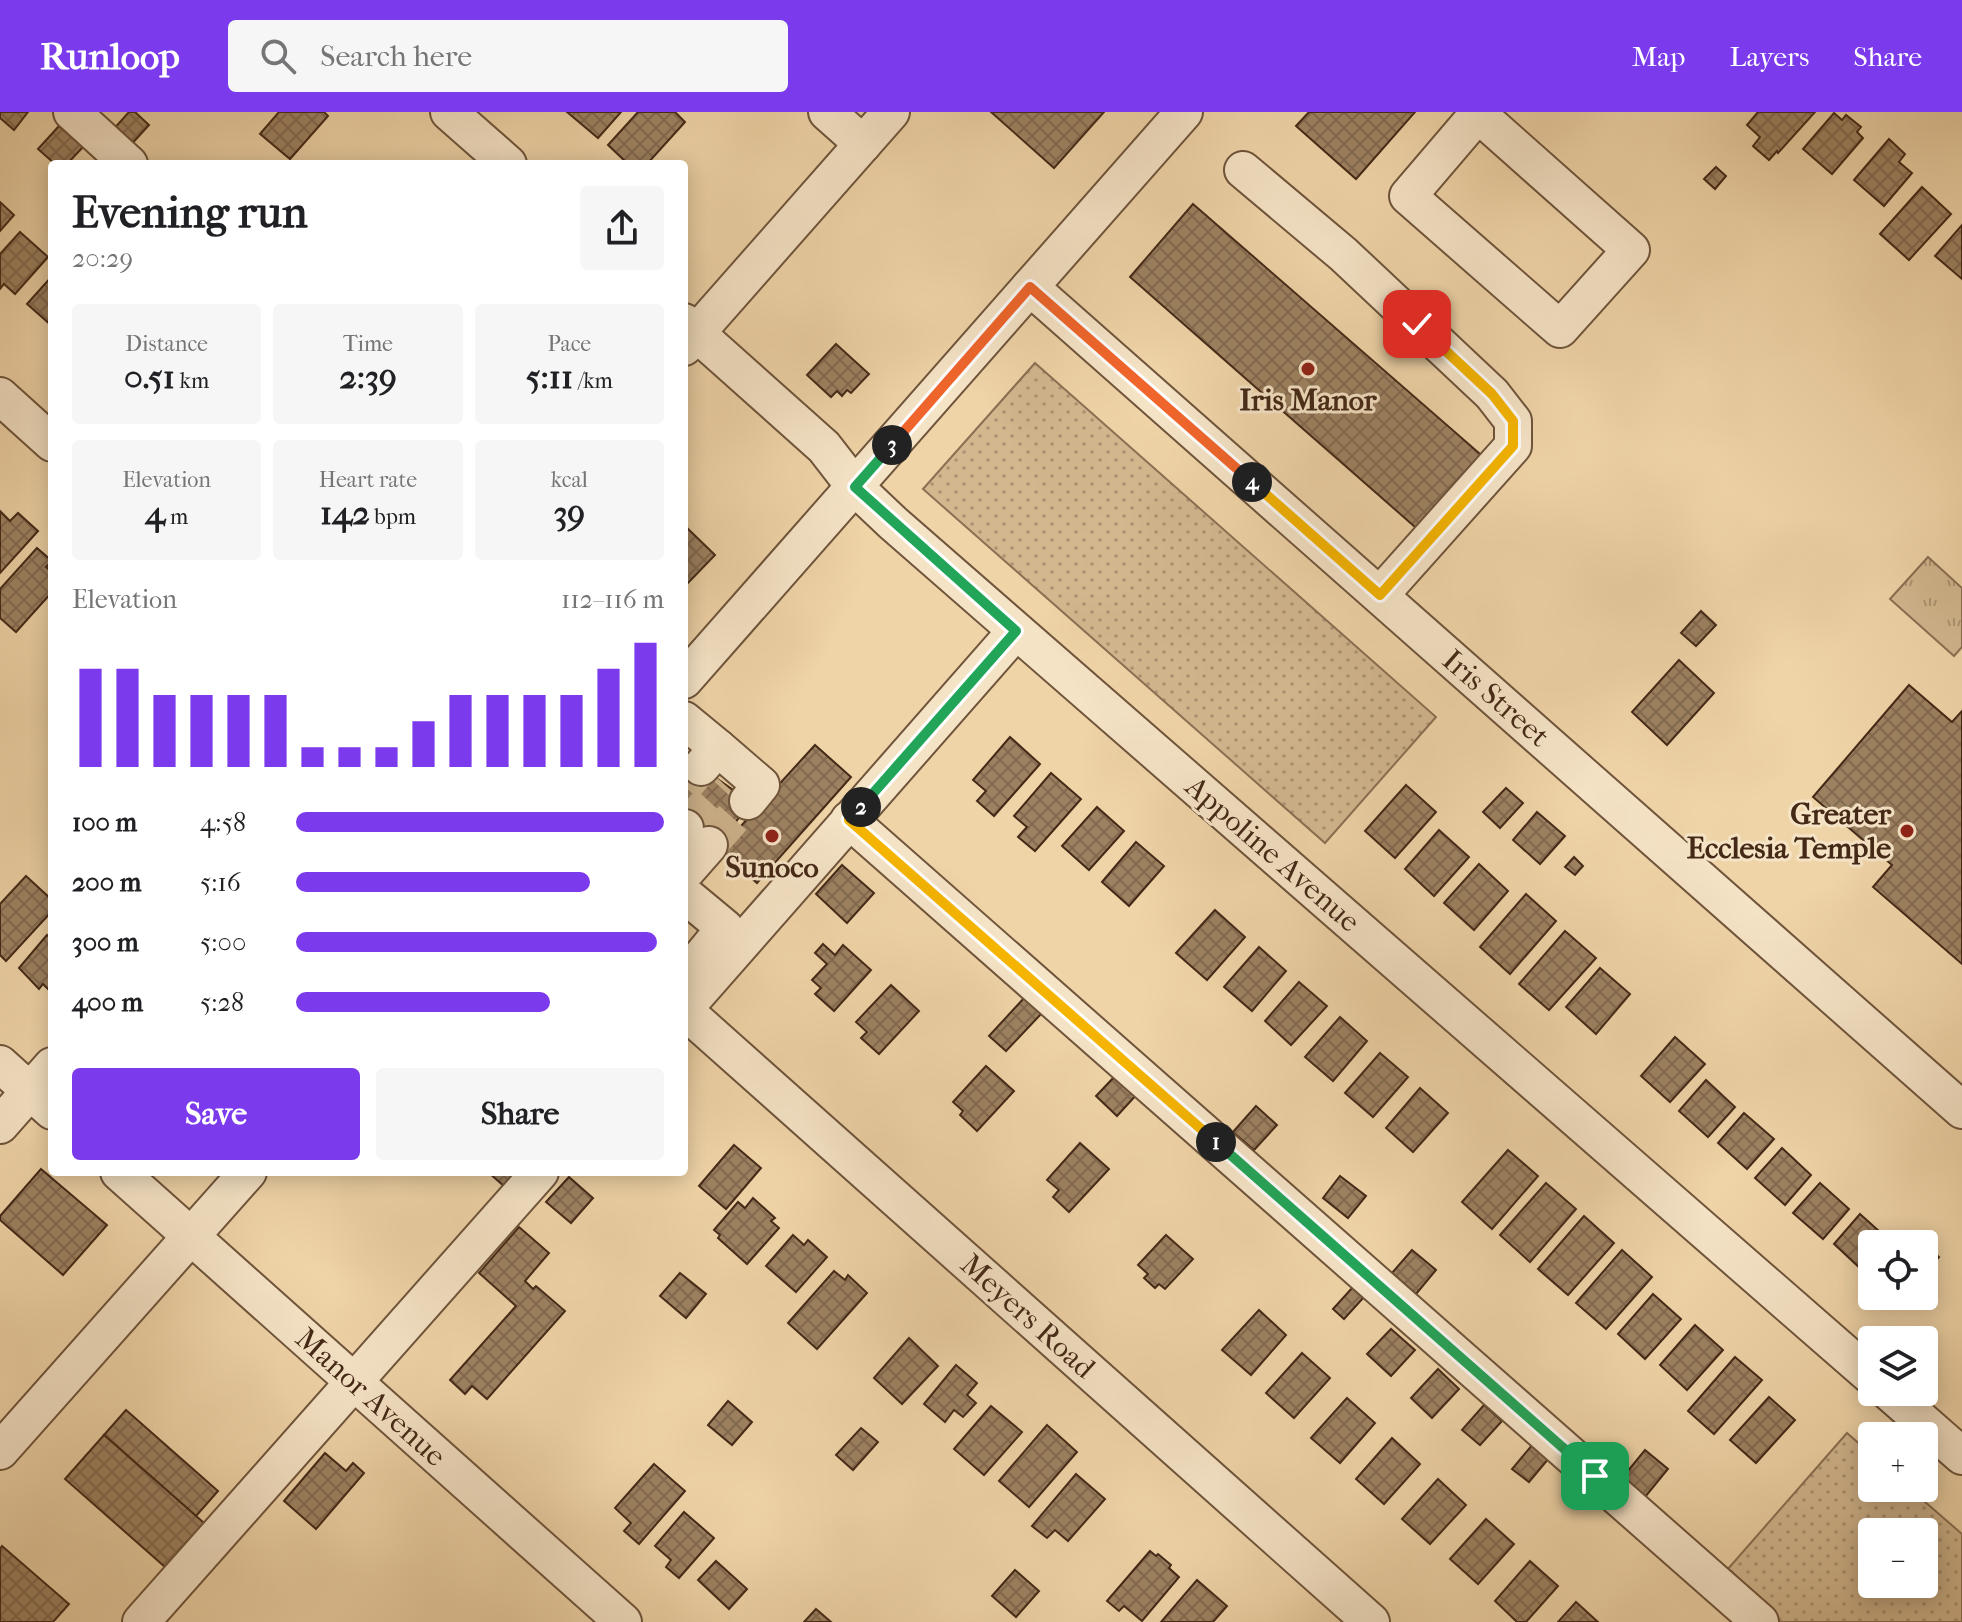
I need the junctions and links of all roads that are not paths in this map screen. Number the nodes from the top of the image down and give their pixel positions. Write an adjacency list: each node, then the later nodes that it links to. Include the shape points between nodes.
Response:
1 (72, 112): 8 (street)
2 (449, 112): 9 (street)
3 (827, 112): 7 (street)
4 (891, 112): 7 (street)
5 (1184, 112): 11 (street)
6 (1479, 113): 6 (street, via 1408,196 1560,329 1631,250)
7 (863, 144): 12 (street)
8 (125, 160)
9 (503, 160)
10 (1243, 170): 16 (street, via 1343,254 1492,394 1513,421 1513,446)
11 (1030, 287): 15 (street); 16 (street, Iris Street)
12 (688, 334): 15 (street, Appoline Avenue, via 824,447)
13 (0, 396): 14 (street)
14 (48, 439)
15 (855, 487): 17 (street, Appoline Avenue); 18 (street)
16 (1380, 595): 28 (street, Iris Street)
17 (1016, 631): 21 (street); 34 (street, Appoline Avenue)
18 (688, 675)
19 (688, 725): 20 (street)
20 (726, 774)
21 (849, 820): 24 (street); 42 (street)
22 (688, 897): 23 (street, via 725,928)
23 (688, 974)
24 (688, 1004)
25 (688, 1013): 41 (street, Meyers Road)
26 (0, 1064): 27 (street)
27 (45, 1090): 29 (street)
28 (1962, 1110)
29 (0, 1125)
30 (123, 1176): 33 (street, Manor Avenue)
31 (244, 1176): 33 (street)
32 (536, 1176): 35 (street)
33 (191, 1237): 35 (street, Manor Avenue); 37 (street)
34 (1858, 1365)
35 (353, 1382): 39 (street); 40 (street, Manor Avenue)
36 (1905, 1406): 38 (street)
37 (0, 1451)
38 (1962, 1456)
39 (141, 1622)
40 (623, 1622)
41 (1371, 1622)
42 (1760, 1622)

